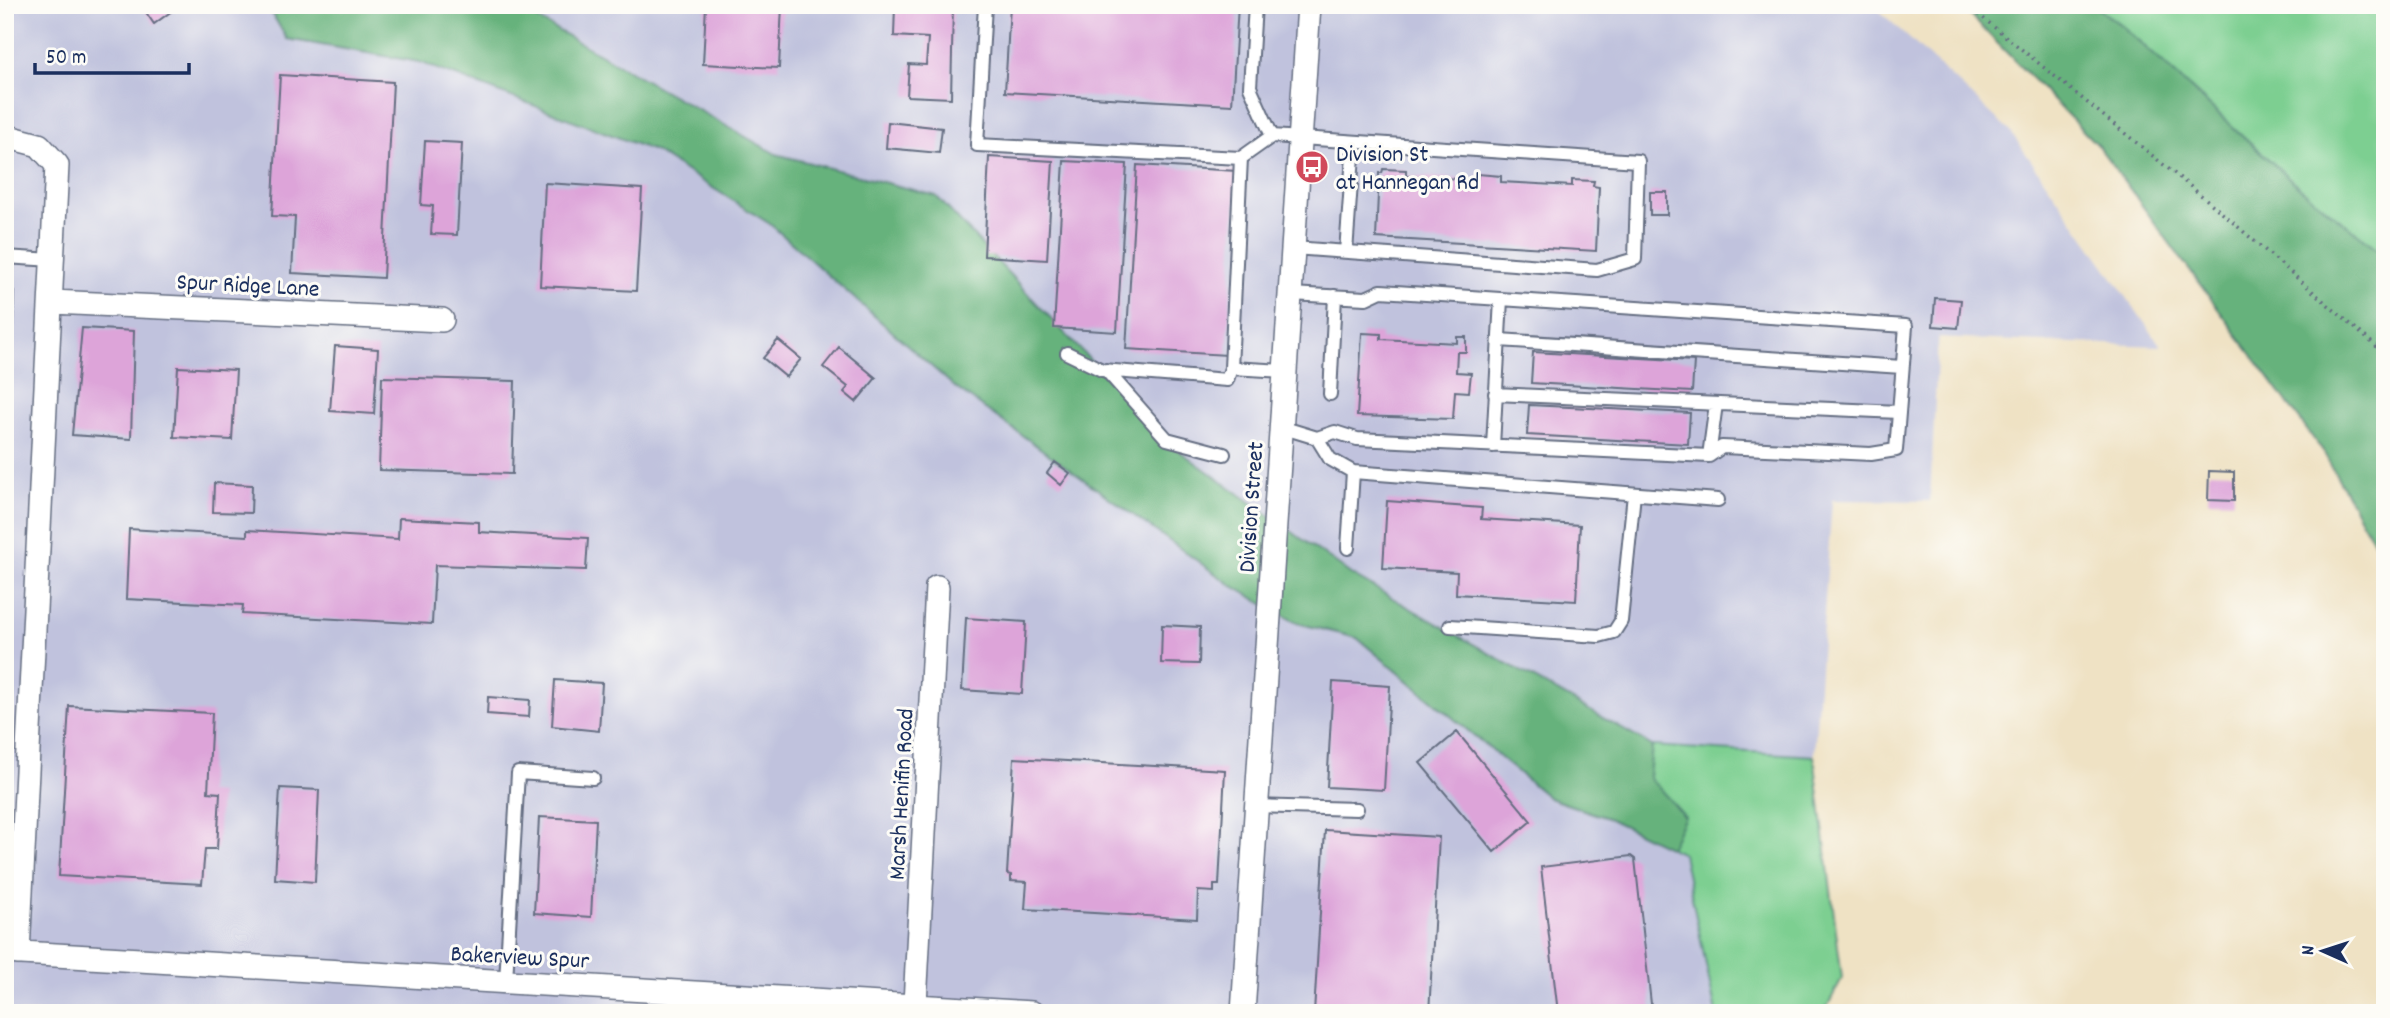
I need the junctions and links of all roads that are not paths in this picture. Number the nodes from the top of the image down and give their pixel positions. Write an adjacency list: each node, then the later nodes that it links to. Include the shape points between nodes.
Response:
1 (985, 5): 8 (lane, via 977,145)
2 (1255, 5): 5 (lane, via 1250,87)
3 (1308, 5): 6 (street, Division Street)
4 (5, 135): 12 (street, via 39,145 57,165)
5 (1272, 136): 6 (lane); 8 (lane)
6 (1300, 138): 7 (lane); 9 (street, Division Street)
7 (1354, 142): 10 (lane); 10 (lane, via 1639,161 1635,258 1597,270)
8 (1241, 158): 21 (lane)
9 (1293, 248): 10 (lane); 13 (street, Division Street)
10 (1346, 252)
11 (5, 257): 12 (lane)
12 (53, 260): 16 (street)
13 (1290, 294): 14 (lane); 23 (street, Division Street)
14 (1335, 296): 15 (lane, via 1366,298 1381,291); 24 (lane)
15 (1501, 299): 18 (lane); 20 (lane, via 1906,326)
16 (52, 302): 17 (street, Spur Ridge Lane); 42 (street)
17 (442, 320)
18 (1499, 340): 20 (lane); 25 (lane)
19 (1067, 352): 22 (lane)
20 (1902, 367): 27 (lane)
21 (1231, 368): 22 (lane, via 1227,380); 23 (lane)
22 (1106, 370): 31 (lane, via 1167,439)
23 (1284, 371): 28 (street, Division Street)
24 (1330, 394)
25 (1495, 394): 26 (lane); 30 (lane)
26 (1716, 404): 27 (lane); 32 (lane)
27 (1899, 412): 32 (lane, via 1896,450 1871,454 1722,447)
28 (1281, 427): 29 (lane); 40 (street, Division Street)
29 (1317, 438): 30 (lane, via 1335,432 1357,439); 33 (lane, via 1330,459)
30 (1493, 446): 32 (lane)
31 (1224, 454)
32 (1709, 456)
33 (1353, 472): 34 (lane); 36 (lane)
34 (1634, 494): 35 (lane); 38 (lane, via 1621,621 1614,632 1600,636)
35 (1718, 500)
36 (1348, 548)
37 (937, 587): 44 (street, Marsh Henifin Road)
38 (1450, 626)
39 (593, 778): 43 (lane, via 518,773)
40 (1257, 806): 41 (lane); 47 (street, Division Street)
41 (1357, 809)
42 (12, 953): 43 (street, Bakerview Spur)
43 (506, 981): 45 (street, Bakerview Spur)
44 (915, 1004): 45 (street, Bakerview Spur); 46 (street, Bakerview Spur)
45 (847, 1007)
46 (1032, 1013)
47 (1243, 1013)

